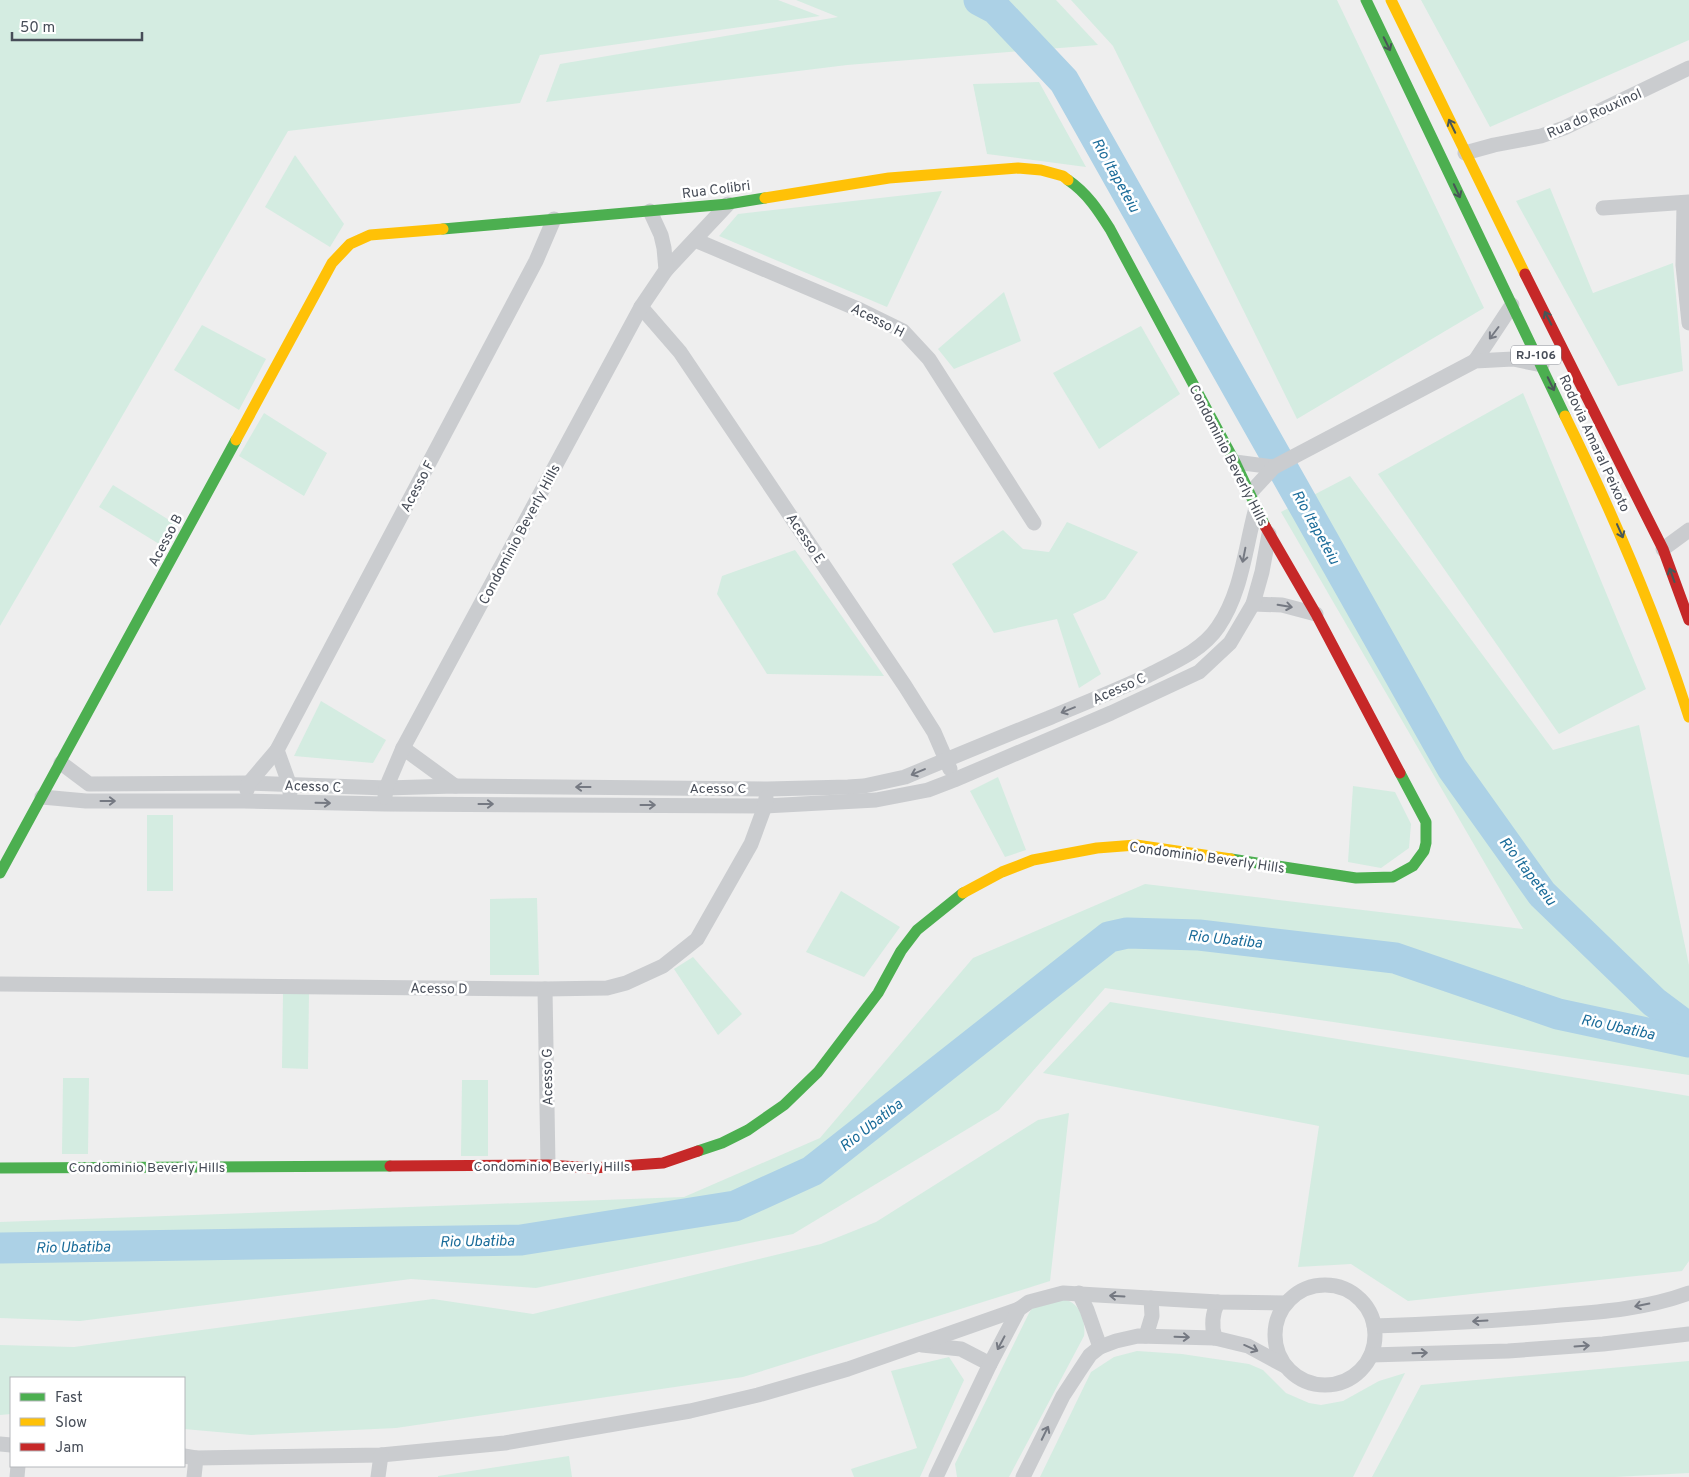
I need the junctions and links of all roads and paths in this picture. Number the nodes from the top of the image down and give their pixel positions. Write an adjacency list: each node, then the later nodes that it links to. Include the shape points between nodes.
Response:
1 (1366, 0): 14 (main road, Rodovia Amaral Peixoto / RJ-106, one-way to 14)
2 (1391, 0): 4 (main road, Rodovia Amaral Peixoto / RJ-106, one-way to 2)
3 (1689, 68): 4 (street, Rua do Rouxinol, via 1541,136)
4 (1465, 153): 26 (main road, Rodovia Amaral Peixoto / RJ-106, one-way to 4)
5 (1063, 176): 7 (main road, Rua Colibri, via 1018,168 889,178); 19 (main road, Condominio Beverly Hills, via 1091,200 1110,229)
6 (1687, 202): 8 (street); 16 (street, via 1683,265)
7 (728, 204): 9 (main road, Rua Colibri); 12 (street, Condominio Beverly Hills)
8 (1603, 208)
9 (650, 211): 10 (main road, Rua Colibri); 13 (street, via 661,234)
10 (554, 219): 11 (main road, Rua Colibri); 32 (street, Acesso F, via 536,261)
11 (370, 236): 34 (main road, Acesso B, via 350,244 332,263)
12 (694, 240): 13 (street, Condominio Beverly Hills); 23 (street, Acesso H, via 903,331 930,359)
13 (666, 270): 15 (street, Condominio Beverly Hills)
14 (1512, 305): 17 (street, one-way to 17); 18 (main road, Rodovia Amaral Peixoto / RJ-106)
15 (641, 307): 31 (street, Condominio Beverly Hills); 33 (street, Acesso E, via 680,352 906,686)
16 (1689, 323)
17 (1475, 360): 18 (street, via 1513,360); 20 (street)
18 (1542, 365): 30 (main road, Rodovia Amaral Peixoto / RJ-106, one-way to 30, via 1634,564)
19 (1235, 462): 20 (street); 21 (main road, Condominio Beverly Hills)
20 (1276, 466): 21 (street)
21 (1250, 493): 22 (main road, Condominio Beverly Hills)
22 (1256, 508): 25 (main road, Condominio Beverly Hills); 33 (street, Acesso C, one-way to 33, via 1240,579 1228,613 1202,644 1181,659 1116,690)
23 (1034, 524)
24 (1689, 530): 26 (street)
25 (1269, 534): 27 (street, Acesso C); 28 (main road, Condominio Beverly Hills)
26 (1663, 549): 29 (main road, Rodovia Amaral Peixoto / RJ-106, one-way to 26)
27 (1253, 604): 28 (street, one-way to 28, via 1282,605); 35 (street, Acesso C, via 1230,643 1199,672)
28 (1316, 614): 51 (main road, Condominio Beverly Hills, via 1426,822 1424,852 1413,866 1393,877 1356,878 1136,845 1097,848 1033,860 967,890 917,930 901,951 878,993 818,1072 784,1104 748,1130 663,1163 593,1168)
29 (1689, 620)
30 (1689, 717)
31 (403, 748): 39 (street); 40 (street, Condominio Beverly Hills)
32 (277, 750): 37 (street, Acesso F); 38 (street)
33 (948, 759): 35 (street, Acesso E); 41 (street, Acesso C, one-way to 41, via 905,777 864,786)
34 (61, 763): 36 (street); 42 (main road, Acesso B)
35 (954, 780): 47 (street, Acesso C, via 928,790 876,800)
36 (89, 784): 37 (street, Acesso C); 43 (street)
37 (249, 784): 38 (street, Acesso C); 44 (street, Acesso F)
38 (290, 786): 40 (street, Acesso C); 45 (street)
39 (455, 786): 40 (street, Acesso C); 41 (street, Acesso C, one-way to 39)
40 (386, 788): 46 (street, Condominio Beverly Hills)
41 (768, 788): 47 (street, Acesso D)
42 (42, 797): 43 (street, Acesso C); 48 (main road, Acesso B)
43 (86, 801): 44 (street, Acesso C, one-way to 44)
44 (244, 801): 45 (street, Acesso C)
45 (290, 802): 46 (street, Acesso C, one-way to 46)
46 (385, 804): 47 (street, Acesso C, one-way to 47)
47 (765, 806): 50 (street, Acesso D, via 751,844 697,939 675,958 626,983 607,988)
48 (0, 873)
49 (0, 984): 50 (street, Acesso D)
50 (545, 989): 51 (street, Acesso G)
51 (548, 1165): 52 (main road, Condominio Beverly Hills)
52 (0, 1168)
53 (1079, 1293): 55 (street, one-way to 53); 58 (street, via 1044,1297); 64 (street)
54 (1689, 1293): 59 (street, one-way to 59, via 1616,1311)
55 (1151, 1298): 56 (street); 61 (street, via 1152,1316)
56 (1218, 1302): 57 (street); 62 (street, via 1212,1320)
57 (1286, 1303): 59 (street, via 1298,1292 1313,1286 1345,1289 1369,1310); 67 (street, via 1277,1318 1274,1334 1277,1351)
58 (1019, 1309): 63 (street); 66 (street, one-way to 66)
59 (1374, 1326): 65 (street, via 1375,1341)
60 (1689, 1334): 65 (street, one-way to 60, via 1508,1351)
61 (1146, 1336): 62 (street, one-way to 62); 64 (street)
62 (1215, 1338): 67 (street, one-way to 67, via 1248,1346)
63 (915, 1344): 66 (street, via 961,1349); 68 (street, via 848,1369 690,1411 505,1443)
64 (1100, 1347): 73 (street, one-way to 64, via 1063,1396 1090,1355)
65 (1371, 1355): 67 (street, via 1364,1368 1352,1378 1324,1386 1295,1376)
66 (990, 1364): 70 (street)
67 (1285, 1366)
68 (381, 1455): 69 (street); 72 (street)
69 (190, 1457): 71 (street)
70 (939, 1475)
71 (194, 1477)
72 (378, 1477)
73 (1023, 1477)

